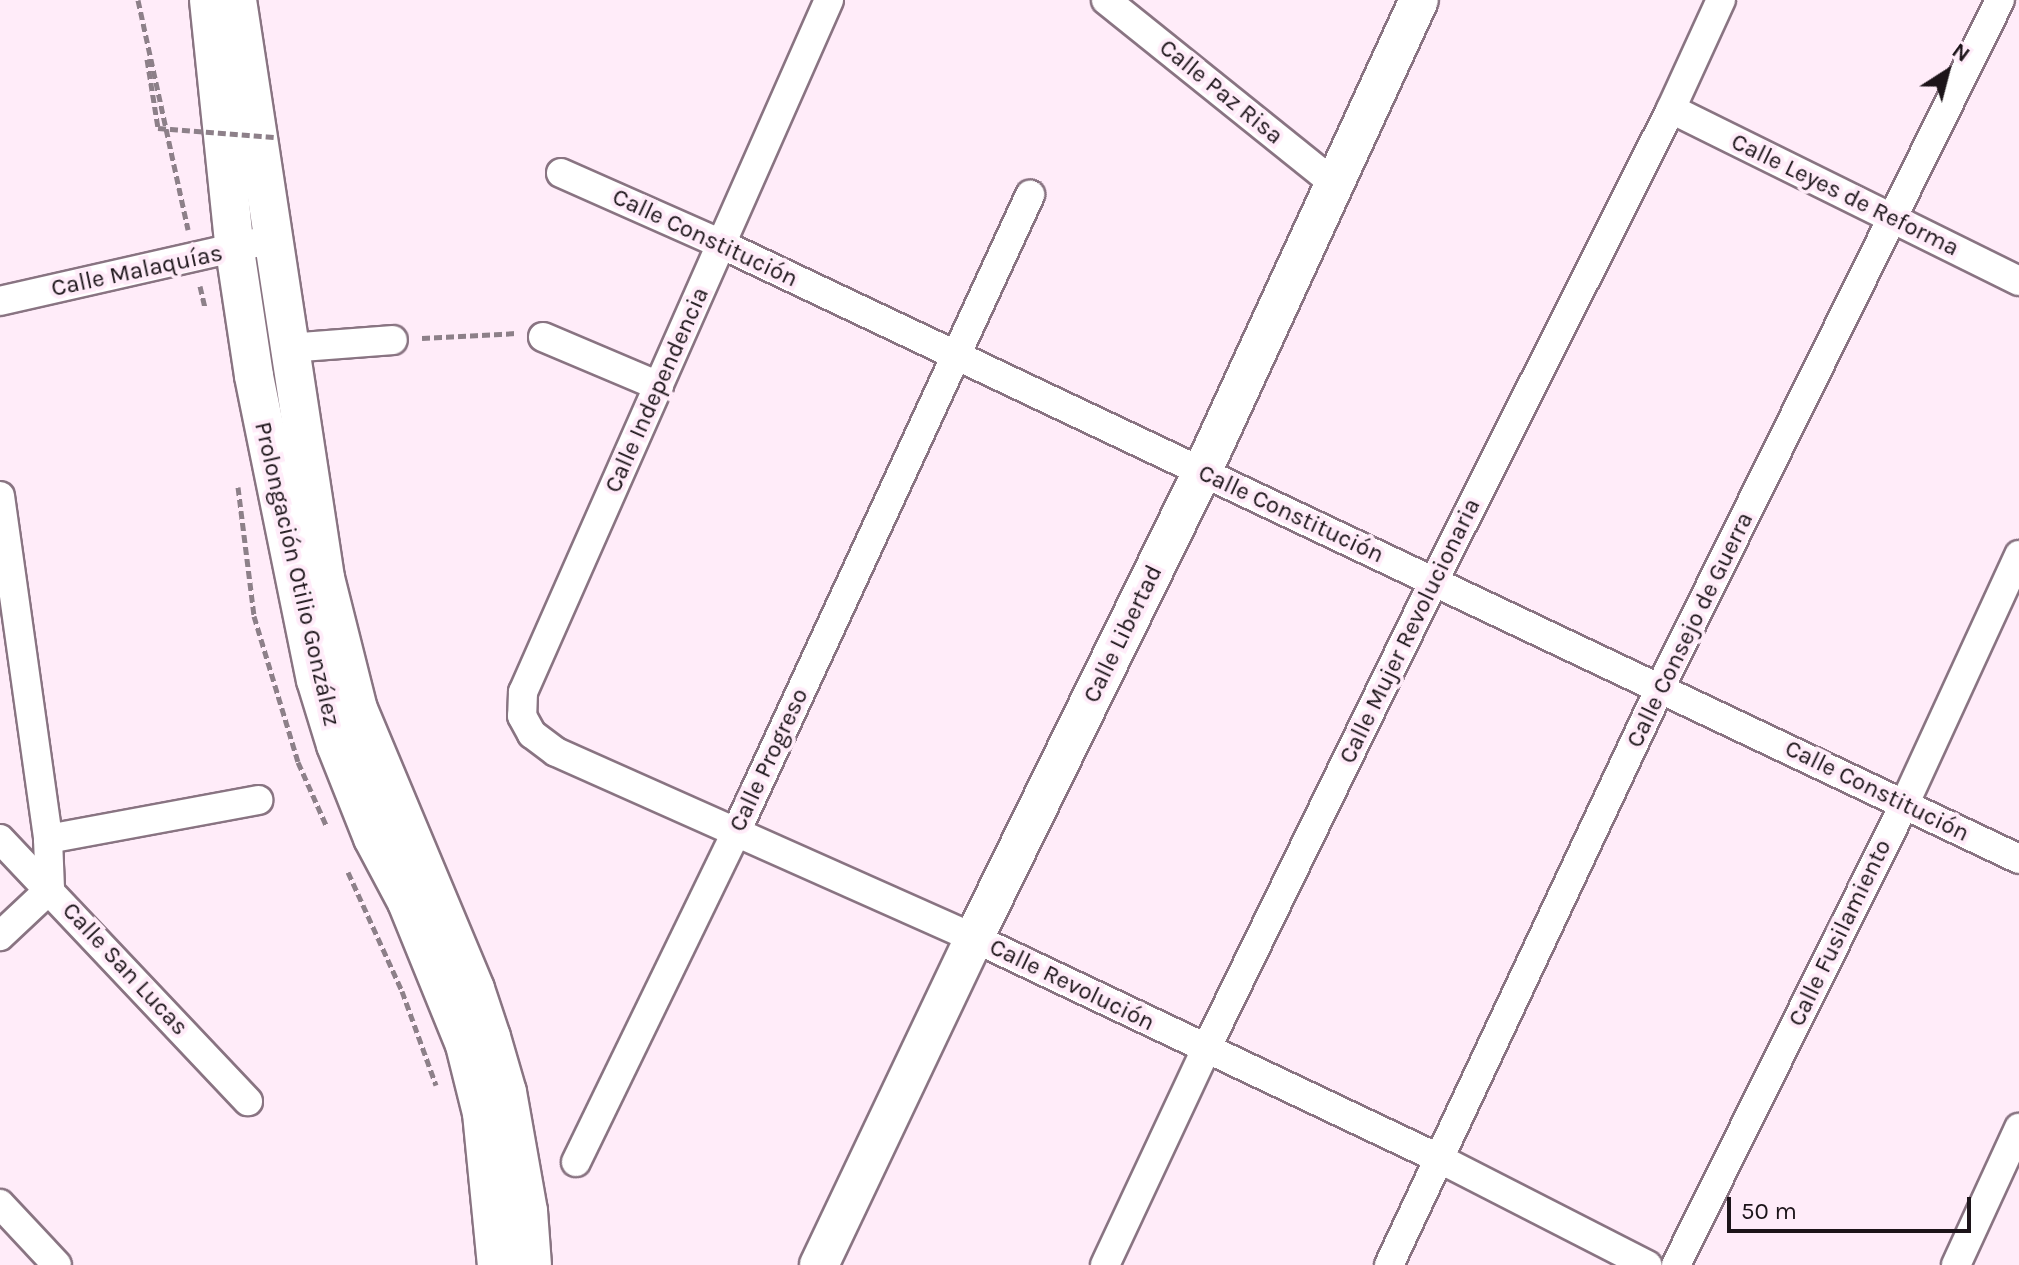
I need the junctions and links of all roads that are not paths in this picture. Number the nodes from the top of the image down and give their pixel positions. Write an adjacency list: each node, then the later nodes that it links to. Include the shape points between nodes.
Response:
1 (209, 0): 15 (main road, Prolongación Otilio González)
2 (237, 0): 13 (main road, Prolongación Otilio González)
3 (829, 0): 14 (street, Calle Independencia)
4 (1106, 0): 10 (street, Calle Paz Risa)
5 (1419, 0): 10 (main road, Calle Libertad)
6 (1721, 0): 8 (street, Calle Mujer Revolucionaria)
7 (2000, 0): 12 (street, Calle Consejo de Guerra)
8 (1671, 109): 12 (street, Calle Leyes de Reforma); 26 (street, Calle Mujer Revolucionaria)
9 (561, 173): 14 (street, Calle Constitución)
10 (1336, 185): 23 (main road, Calle Libertad)
11 (1030, 195): 21 (street, Calle Progreso)
12 (1894, 219): 16 (street, Calle Leyes de Reforma); 27 (street, Calle Consejo de Guerra)
13 (274, 239): 15 (street, Calle Malaquías); 20 (main road, Prolongación Otilio González)
14 (721, 244): 21 (street, Calle Constitución); 22 (street, Calle Independencia)
15 (235, 250): 17 (street, Calle Malaquías); 45 (main road, Prolongación Otilio González, via 254,376 316,680 363,812 407,902 465,1045 482,1113)
16 (2019, 281)
17 (0, 301)
18 (543, 337): 22 (street)
19 (393, 340): 20 (street)
20 (289, 348): 46 (main road, Prolongación Otilio González, via 325,578 358,709 491,1037 507,1092)
21 (957, 356): 23 (street, Calle Constitución); 31 (street, Calle Progreso)
22 (659, 386): 28 (street, Calle Independencia)
23 (1202, 472): 26 (street, Calle Constitución); 37 (main road, Calle Libertad)
24 (0, 496): 33 (street)
25 (2019, 555): 30 (street, Calle Fusilamiento)
26 (1434, 581): 27 (street, Calle Constitución); 38 (street, Calle Mujer Revolucionaria)
27 (1660, 688): 30 (street, Calle Constitución); 41 (street, Calle Consejo de Guerra)
28 (523, 692): 31 (street, Calle Revolución, via 522,716 532,734 556,752)
29 (258, 800): 33 (street)
30 (1905, 803): 34 (street, Calle Constitución); 51 (street, Calle Fusilamiento)
31 (736, 832): 37 (street, Calle Revolución); 42 (street, Calle Progreso)
32 (0, 839): 35 (street, Calle San Lucas)
33 (48, 839): 35 (street)
34 (2019, 859)
35 (50, 889): 36 (street); 39 (street, Calle San Lucas)
36 (0, 936)
37 (974, 938): 38 (street, Calle Revolución); 47 (main road, Calle Libertad)
38 (1206, 1049): 41 (street, Calle Revolución); 48 (street, Calle Mujer Revolucionaria)
39 (248, 1101)
40 (2019, 1128): 52 (street)
41 (1440, 1159): 49 (street, Calle Consejo de Guerra); 50 (street, Calle Revolución)
42 (576, 1162)
43 (0, 1204): 44 (street)
44 (57, 1265)
45 (497, 1265)
46 (532, 1265)
47 (819, 1265)
48 (1105, 1265)
49 (1389, 1265)
50 (1647, 1265)
51 (1676, 1265)
52 (1956, 1265)

